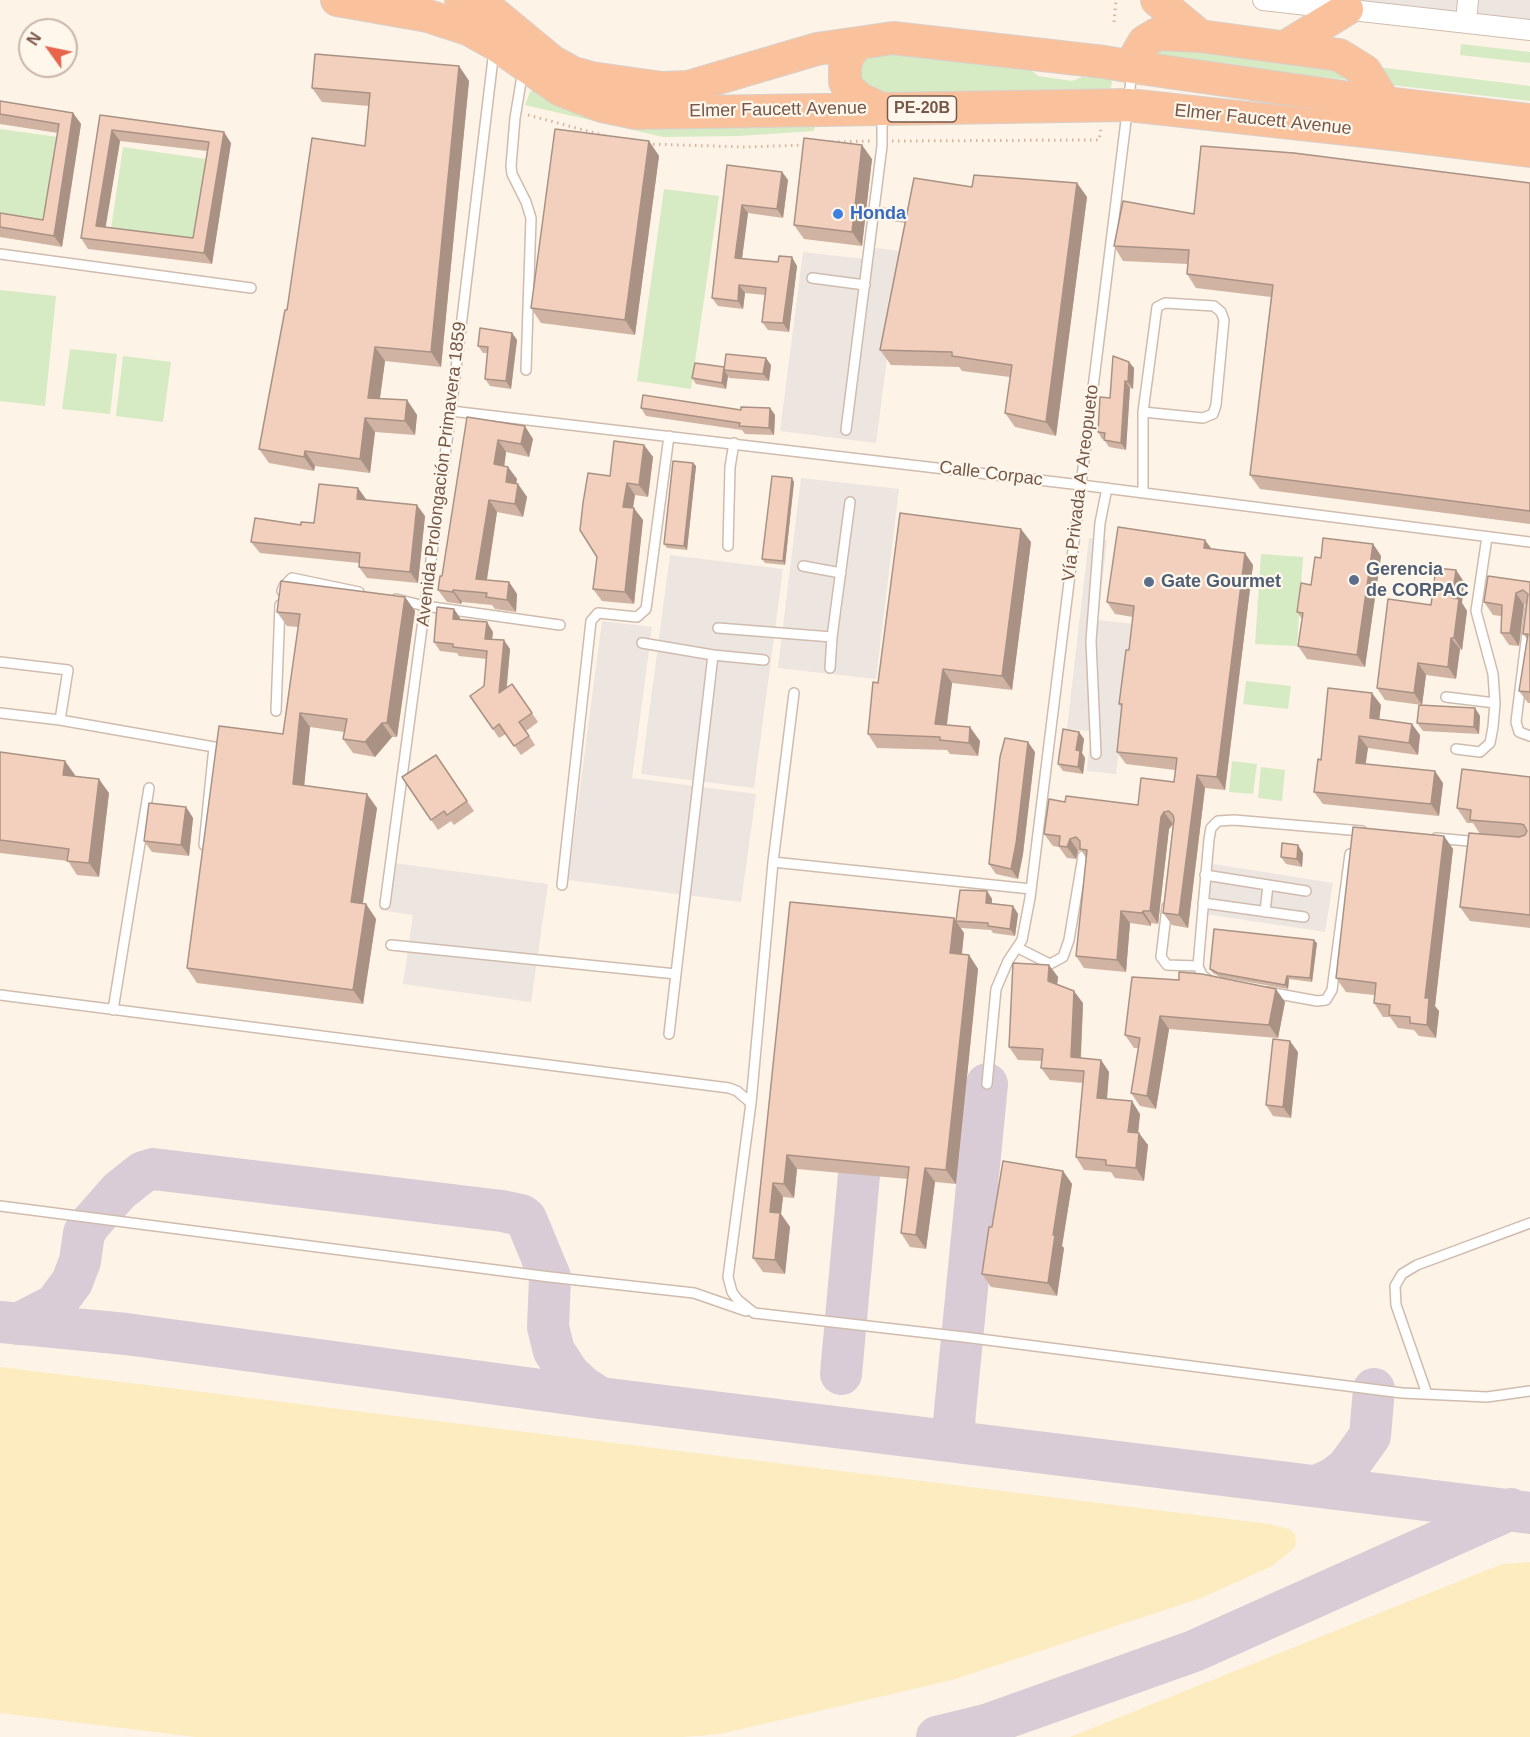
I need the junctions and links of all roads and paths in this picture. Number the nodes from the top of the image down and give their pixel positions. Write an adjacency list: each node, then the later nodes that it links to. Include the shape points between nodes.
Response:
1 (337, 0): 13 (highway, Elmer Faucett Avenue / PE-20B, via 428,16 468,29)
2 (461, 0): 12 (highway, Elmer Faucett Avenue, via 495,14 553,62 573,73 662,88 688,87 817,49)
3 (1116, 0): 8 (path)
4 (1157, 0): 11 (highway)
5 (1263, 0): 7 (street)
6 (1468, 0): 9 (street)
7 (1347, 9): 9 (street); 14 (highway)
8 (1114, 22)
9 (1466, 22): 10 (street)
10 (1530, 30)
11 (1200, 36): 14 (highway); 16 (highway, via 1157,34 1144,42)
12 (858, 43): 16 (highway, Elmer Faucett Avenue, via 893,38); 19 (highway, via 848,56 845,82 860,99)
13 (495, 44): 15 (highway, Elmer Faucett Avenue / PE-20B); 37 (lane, Avenida Prolongación Primavera 1859)
14 (1284, 47): 17 (highway, via 1339,55 1365,71)
15 (525, 65): 19 (highway, Elmer Faucett Avenue / PE-20B, via 561,90 602,106 636,113); 20 (lane)
16 (1132, 68): 17 (highway, Elmer Faucett Avenue); 18 (lane, Vía Privada A Areopueto)
17 (1385, 103): 21 (highway, Elmer Faucett Avenue); 22 (highway)
18 (1128, 105): 19 (highway, Elmer Faucett Avenue / PE-20B); 22 (highway, Elmer Faucett Avenue / PE-20B); 42 (lane, Vía Privada A Areopueto)
19 (882, 109): 25 (lane)
20 (516, 112): 23 (path); 36 (lane, via 512,174 531,218)
21 (1530, 120)
22 (1392, 134): 29 (highway, Elmer Faucett Avenue / PE-20B)
23 (612, 138)
24 (1099, 140): 25 (path)
25 (883, 141): 26 (path); 30 (lane)
26 (829, 142)
27 (641, 143): 28 (path)
28 (815, 145)
29 (1530, 151)
30 (874, 212): 31 (lane); 34 (lane)
31 (906, 217)
32 (0, 254): 35 (lane)
33 (812, 278): 34 (lane)
34 (865, 285): 39 (lane)
35 (251, 288)
36 (526, 370)
37 (451, 411): 40 (lane, Calle Corpac); 53 (lane, Avenida Prolongación Primavera 1859)
38 (1143, 411): 38 (lane, via 1157,307 1165,303 1214,306 1224,320 1213,414 1203,418); 44 (lane)
39 (846, 430)
40 (669, 435): 41 (lane, Calle Corpac); 81 (lane, via 646,609 637,617 598,613 591,621)
41 (734, 443): 42 (lane, Calle Corpac); 48 (lane)
42 (1081, 485): 43 (lane, Calle Corpac); 84 (lane, Vía Privada A Areopueto)
43 (1107, 488): 44 (lane, Calle Corpac); 71 (lane, via 1100,523 1091,641)
44 (1143, 493): 46 (lane, Calle Corpac)
45 (850, 502): 50 (lane)
46 (1487, 537): 47 (lane, Calle Corpac); 65 (lane, via 1476,611 1493,674)
47 (1530, 542)
48 (728, 546)
49 (803, 566): 50 (lane)
50 (841, 573): 57 (lane)
51 (368, 593): 66 (lane, via 292,579 284,586)
52 (390, 598): 53 (lane)
53 (425, 606): 55 (lane); 87 (lane, Avenida Prolongación Primavera 1859)
54 (1530, 609): 69 (lane, via 1516,722 1519,732)
55 (560, 625)
56 (718, 628): 57 (lane)
57 (832, 637): 62 (lane)
58 (642, 643): 59 (lane)
59 (713, 655): 60 (lane); 93 (lane)
60 (764, 660)
61 (0, 662): 68 (lane, via 68,670)
62 (830, 668)
63 (794, 693): 79 (lane)
64 (1446, 697): 65 (lane)
65 (1495, 704): 70 (lane, via 1490,743 1480,752)
66 (276, 711)
67 (0, 713): 68 (lane)
68 (60, 720): 77 (lane, via 214,747)
69 (1530, 736)
70 (1456, 749)
71 (1096, 754)
72 (149, 788): 97 (lane)
73 (1353, 831): 74 (lane); 80 (lane, via 1218,821 1211,828); 95 (lane, via 1332,990 1326,1000 1317,1001)
74 (1370, 832)
75 (1426, 837): 76 (lane)
76 (1485, 842)
77 (203, 851)
78 (1083, 856): 91 (lane, via 1064,957 1050,964)
79 (773, 861): 84 (lane); 100 (lane)
80 (1205, 875): 82 (lane); 86 (lane)
81 (562, 885)
82 (1268, 885): 83 (lane); 88 (lane)
83 (1306, 891)
84 (1030, 893): 91 (lane, Vía Privada A Areopueto)
85 (1168, 899): 92 (lane, via 1161,957 1167,965)
86 (1203, 903): 88 (lane); 92 (lane)
87 (385, 904)
88 (1265, 912): 89 (lane)
89 (1304, 917)
90 (391, 945): 93 (lane)
91 (1018, 948): 99 (lane, Vía Privada A Areopueto, via 996,989)
92 (1198, 966): 94 (lane, via 1202,975)
93 (676, 974): 98 (lane)
94 (1218, 983)
95 (1262, 991)
96 (0, 995): 97 (lane)
97 (113, 1010): 100 (lane, via 729,1088)
98 (669, 1034)
99 (987, 1084)
100 (751, 1103): 103 (lane, via 728,1277 732,1292)
101 (0, 1206): 103 (lane, via 694,1293)
102 (1530, 1223): 105 (lane, via 1402,1274 1395,1286 1396,1305)
103 (754, 1314): 105 (lane)
104 (1530, 1391): 105 (lane, via 1487,1397)
105 (1427, 1394)

